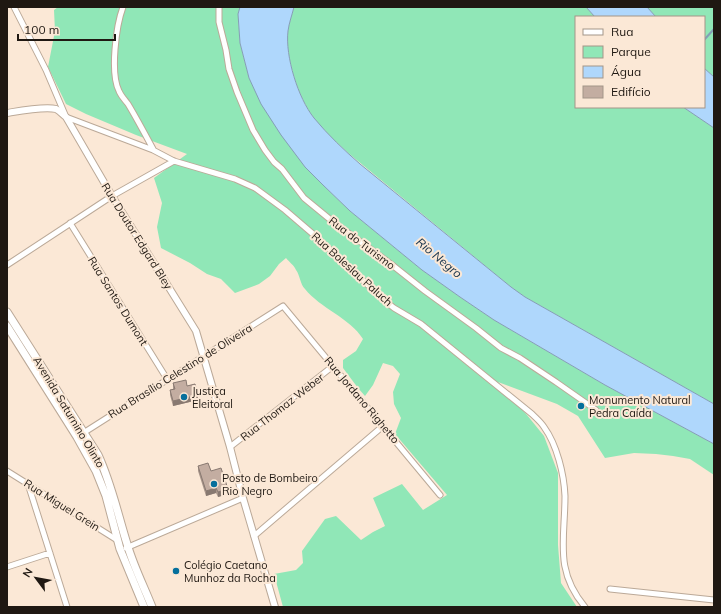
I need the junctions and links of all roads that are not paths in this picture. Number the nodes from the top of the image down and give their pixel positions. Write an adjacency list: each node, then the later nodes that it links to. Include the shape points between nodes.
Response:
1 (14, 7): 5 (street, via 46,70)
2 (122, 7): 6 (street, via 115,75 119,91)
3 (219, 7): 17 (street, Rua do Turismo, via 219,22 230,69 253,130 274,162 304,198 501,348 520,358)
4 (7, 113): 5 (street, Rua Boleslau Paluch, via 49,108 57,109)
5 (66, 117): 6 (street, Rua Boleslau Paluch); 8 (street, Rua Doutor Edgard Bley)
6 (153, 150): 7 (street, Rua Boleslau Paluch)
7 (174, 161): 8 (street); 38 (street, Rua Boleslau Paluch, via 235,179 269,198 313,234 394,308 421,324 544,426 552,439 558,458 565,495 562,551 565,568 570,585)
8 (112, 196): 9 (street); 14 (street, Rua Doutor Edgard Bley, via 196,331)
9 (70, 223): 10 (street); 16 (street, Rua Santos Dumont)
10 (7, 264)
11 (283, 306): 14 (street, Rua Brasílio Celestino de Oliveira); 15 (street, Rua Jordano Righetto)
12 (7, 312): 19 (main road, Avenida Saturnino Olinto)
13 (7, 326): 20 (main road, Avenida Saturnino Olinto)
14 (204, 356): 16 (street, Rua Brasílio Celestino de Oliveira); 21 (street, Rua Doutor Edgard Bley)
15 (333, 366): 18 (street, Rua Jordano Righetto); 21 (street, Rua Thomaz Weber)
16 (167, 379): 19 (street, Rua Brasílio Celestino de Oliveira)
17 (596, 410)
18 (383, 426): 24 (street, Rua Jordano Righetto); 26 (street)
19 (84, 432): 20 (street, Rua Brasílio Celestino de Oliveira); 28 (main road, Avenida Saturnino Olinto, via 98,455 109,481)
20 (77, 437): 27 (main road, Avenida Saturnino Olinto, via 96,471 106,496)
21 (230, 447): 25 (street, Rua Doutor Edgard Bley)
22 (7, 471): 23 (street, Rua Miguel Grein)
23 (28, 484): 27 (street, Rua Miguel Grein); 30 (street)
24 (440, 495)
25 (243, 498): 26 (street, Rua Doutor Edgard Bley); 28 (street)
26 (254, 536): 37 (street, Rua Doutor Edgard Bley)
27 (117, 540): 29 (main road, Avenida Saturnino Olinto)
28 (128, 548): 29 (street); 36 (main road, Avenida Saturnino Olinto)
29 (120, 549): 35 (main road, Avenida Saturnino Olinto)
30 (50, 553): 31 (street); 34 (street)
31 (7, 567)
32 (610, 589): 33 (street)
33 (714, 600)
34 (68, 607)
35 (144, 607)
36 (152, 607)
37 (275, 607)
38 (585, 607)

